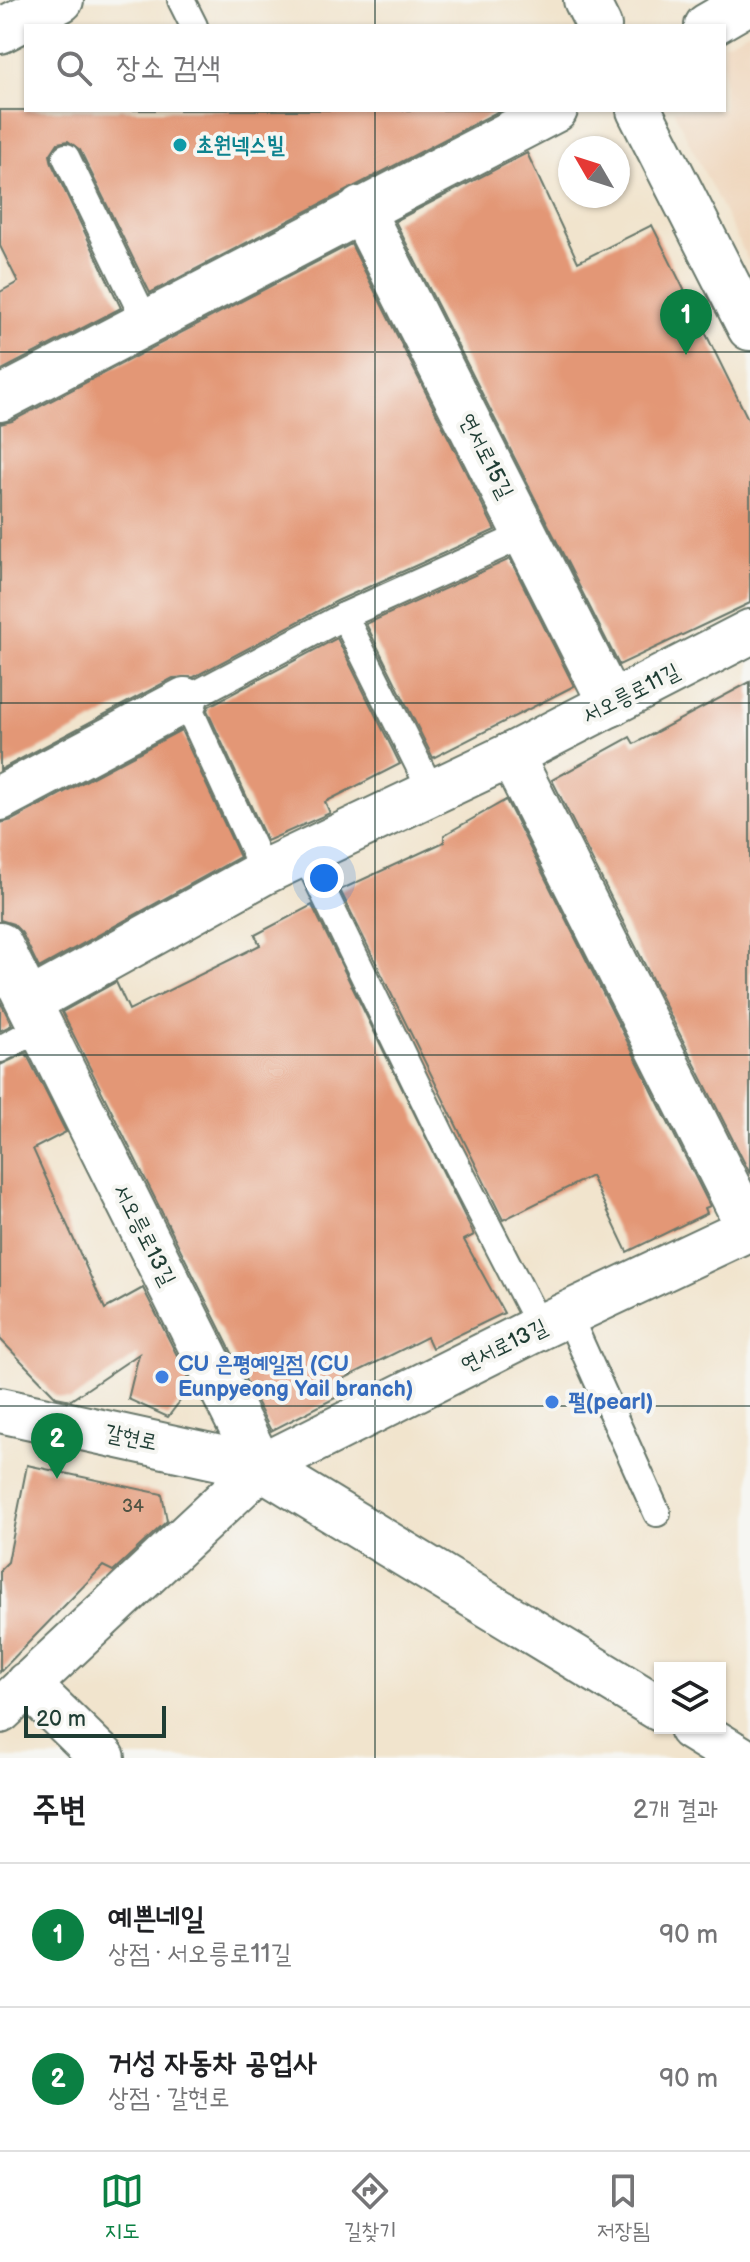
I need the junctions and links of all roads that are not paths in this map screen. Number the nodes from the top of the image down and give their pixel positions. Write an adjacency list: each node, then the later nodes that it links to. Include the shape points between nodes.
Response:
1 (61, 0): 8 (street)
2 (181, 0): 5 (lane)
3 (586, 0): 6 (street)
4 (750, 1): 7 (street)
5 (193, 24)
6 (598, 24)
7 (710, 24)
8 (0, 31)
9 (551, 112): 12 (street)
10 (640, 112): 14 (street)
11 (66, 157): 13 (lane)
12 (361, 209): 13 (street); 16 (street, 연서로15길)
13 (146, 322): 15 (street)
14 (750, 328)
15 (0, 399)
16 (526, 534): 17 (lane); 20 (street, 연서로15길)
17 (344, 616): 19 (lane); 22 (lane)
18 (750, 632): 20 (street, 서오릉로11길)
19 (185, 700): 23 (street); 25 (lane)
20 (611, 704): 21 (street, 서오릉로11길)
21 (511, 755): 22 (street); 29 (street, 연서로13길)
22 (432, 792): 24 (street)
23 (0, 798)
24 (305, 854): 25 (street); 30 (lane, via 443,1139)
25 (264, 872): 27 (street)
26 (0, 945): 27 (street, 서오릉로13길)
27 (34, 1015): 28 (lane); 32 (street, 서오릉로13길)
28 (0, 1049)
29 (750, 1229): 30 (street, 연서로13길)
30 (554, 1321): 32 (street, 연서로13길); 33 (lane)
31 (0, 1410): 32 (street, 갈현로)
32 (261, 1467): 34 (street, 연서로13길); 35 (street)
33 (657, 1513)
34 (14, 1697): 37 (street, 연서로13길)
35 (654, 1705)
36 (701, 1734): 38 (street)
37 (103, 1758)
38 (740, 1758)

